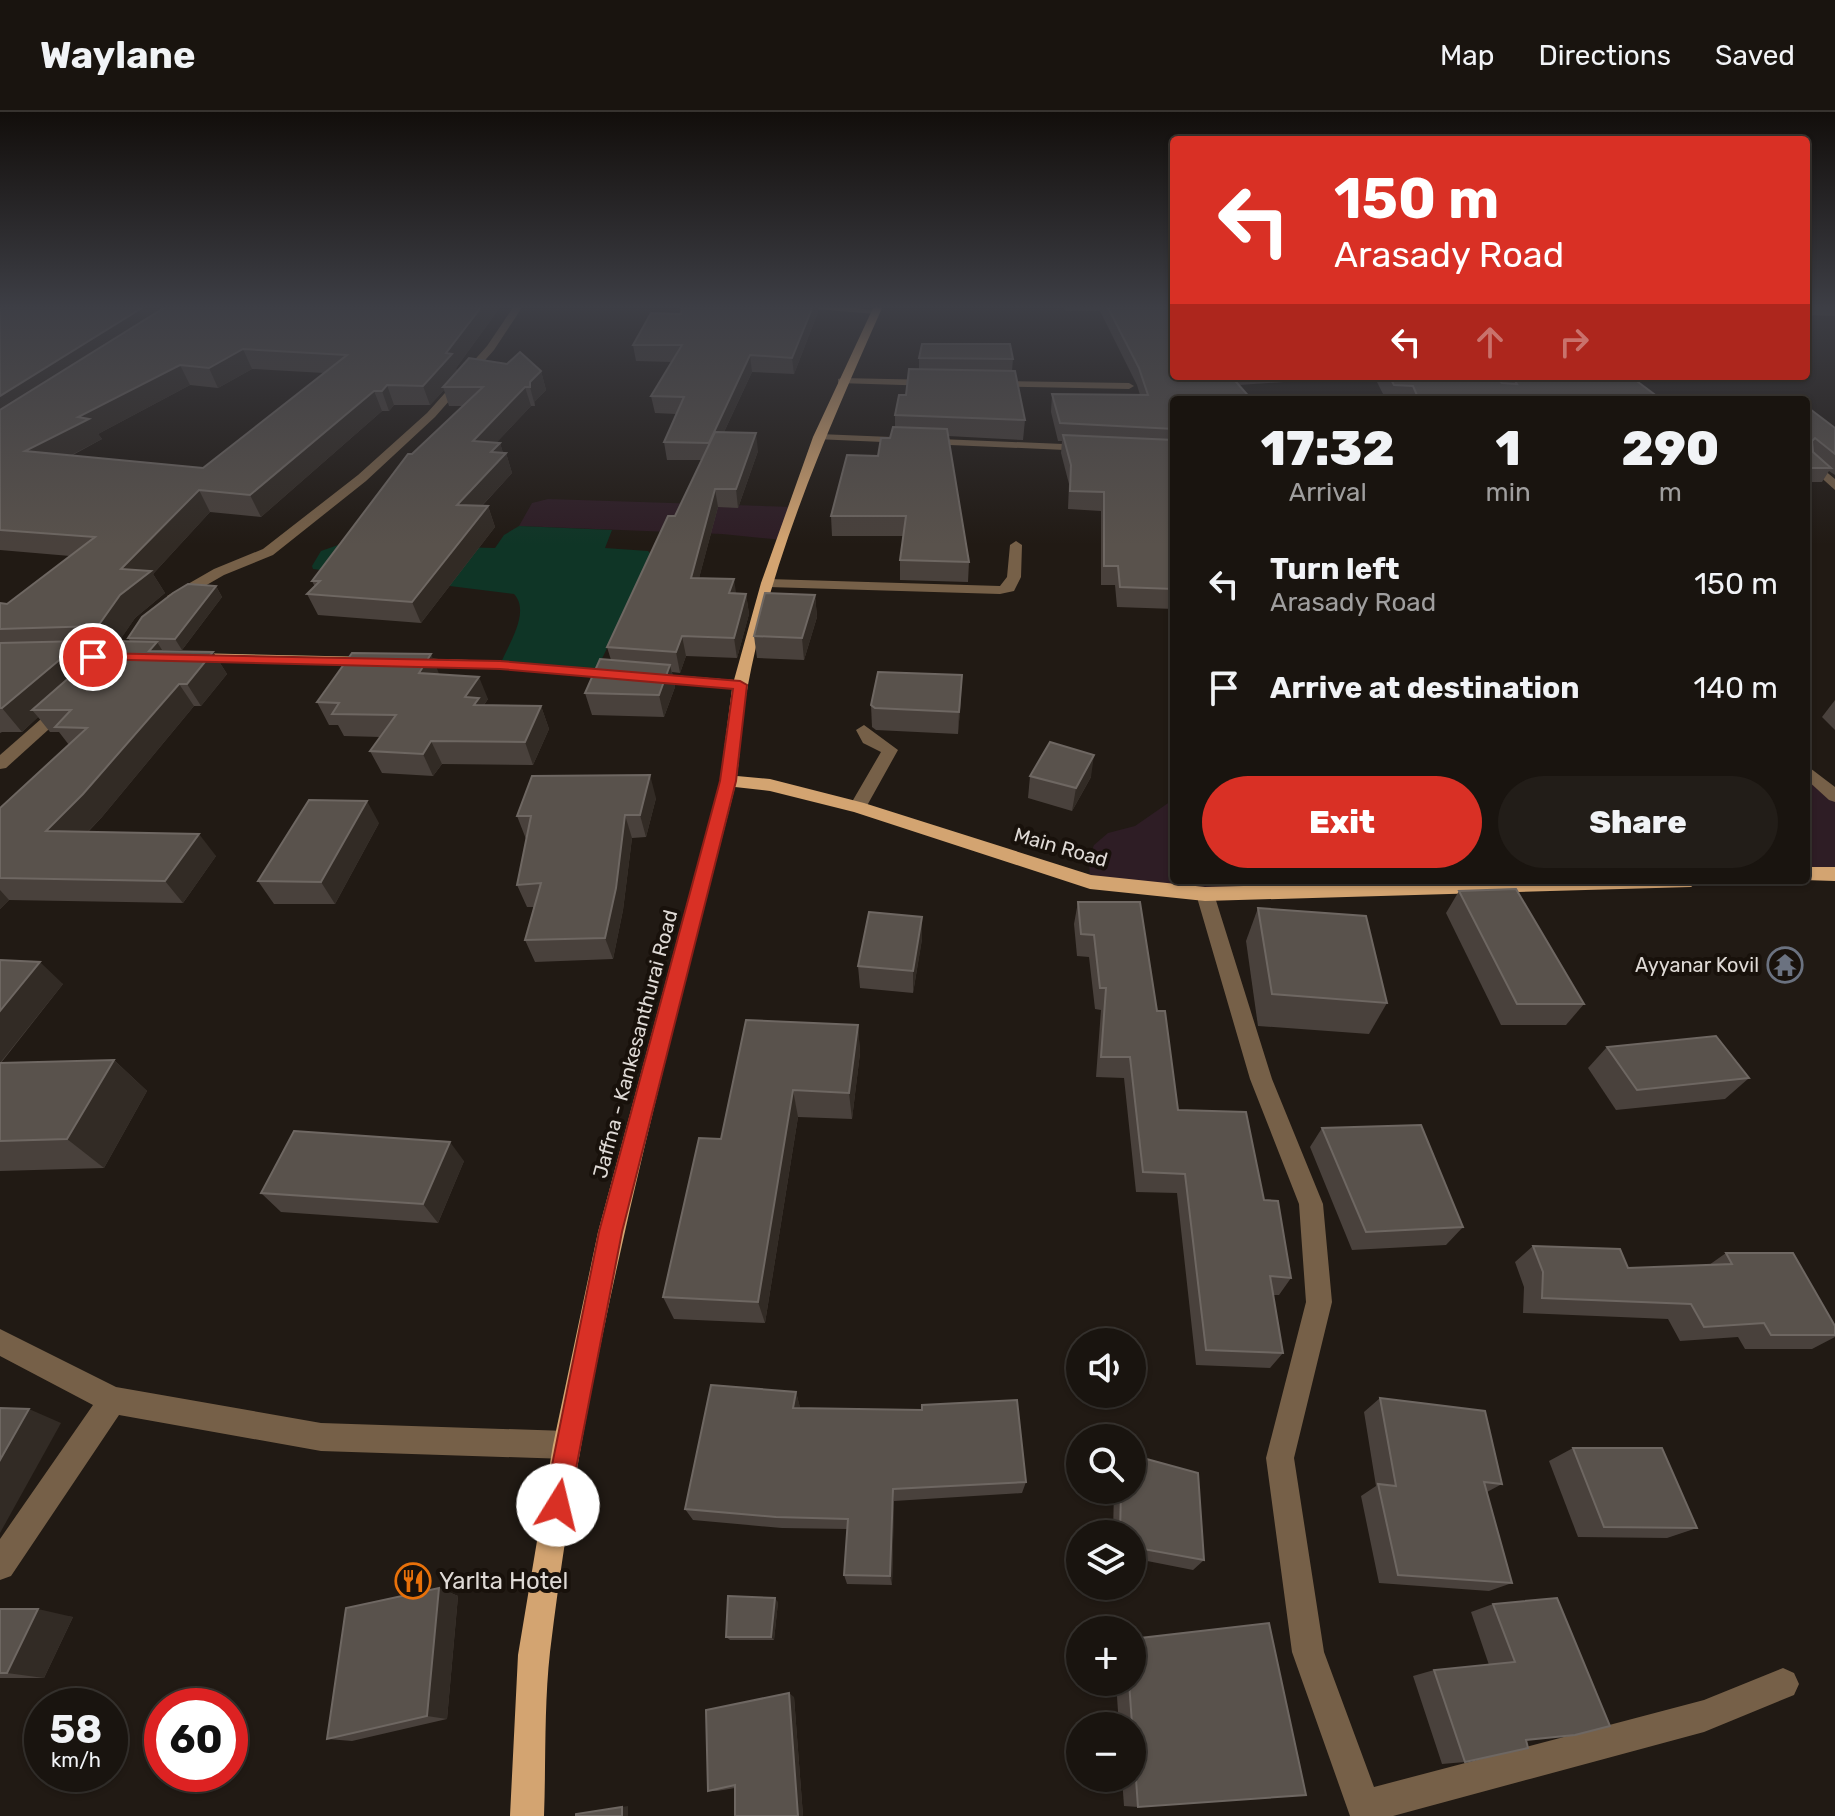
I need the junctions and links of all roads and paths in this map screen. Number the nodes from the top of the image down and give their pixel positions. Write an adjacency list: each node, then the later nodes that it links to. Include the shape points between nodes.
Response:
1 (457, 386): 11 (street, via 362,478 268,552 207,578)
2 (840, 386): 5 (main road, Jaffna - Kankesanthurai Road)
3 (1104, 386): 4 (street)
4 (1129, 386)
5 (819, 437): 6 (street); 10 (main road, Jaffna - Kankesanthurai Road)
6 (1094, 448)
7 (1810, 462): 8 (street)
8 (1835, 486)
9 (1016, 545): 10 (street, via 1014,577 1009,588 1000,590)
10 (768, 583): 13 (main road, Jaffna - Kankesanthurai Road)
11 (160, 608)
12 (177, 656): 13 (main road, via 500,665)
13 (740, 685): 18 (main road, Jaffna - Kankesanthurai Road)
14 (77, 695): 16 (street)
15 (864, 730): 20 (street, via 869,739 890,750)
16 (0, 764)
17 (1810, 774): 19 (street)
18 (728, 781): 20 (main road, Main Road, via 770,785); 27 (main road, Jaffna - Kankesanthurai Road, via 610,1232)
19 (1835, 796)
20 (858, 807): 24 (main road, Main Road, via 1090,882)
21 (1810, 874): 22 (main road)
22 (1835, 874)
23 (1552, 884): 24 (main road, Main Road)
24 (1205, 894): 30 (street, via 1261,1079 1311,1204 1319,1302 1280,1458 1308,1652)
25 (0, 1342): 26 (street)
26 (113, 1400): 27 (street, via 321,1437); 28 (street)
27 (567, 1445): 31 (main road, Jaffna - Kankesanthurai Road, via 534,1655)
28 (0, 1565)
29 (1783, 1684): 30 (street, via 1704,1716)
30 (1365, 1811)
31 (527, 1816)

